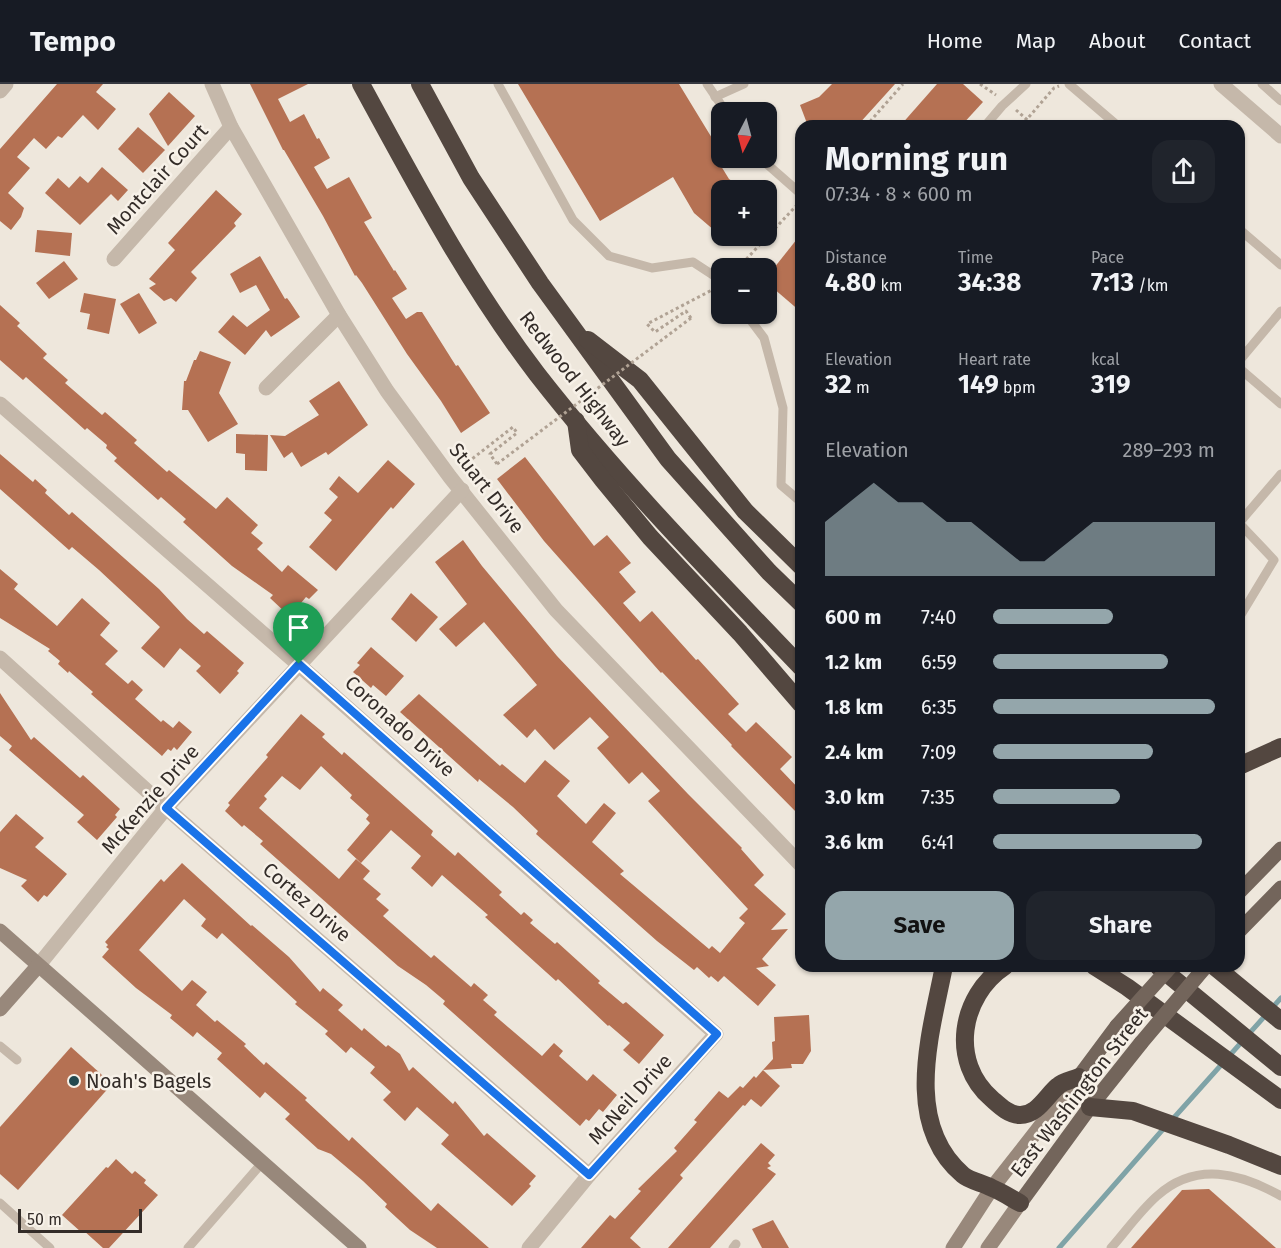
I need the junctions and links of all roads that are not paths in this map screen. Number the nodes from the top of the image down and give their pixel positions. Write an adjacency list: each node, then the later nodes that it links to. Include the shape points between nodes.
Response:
1 (6, 84): 12 (street)
2 (212, 84): 18 (street, Stuart Drive)
3 (361, 84): 35 (highway, Redwood Highway, via 433,215 498,319)
4 (420, 84): 29 (highway, Redwood Highway, via 471,178)
5 (498, 84): 25 (lane, via 573,220 609,256 652,268 693,262)
6 (707, 84): 13 (lane)
7 (744, 84): 13 (lane)
8 (1026, 84): 16 (lane)
9 (1069, 84): 17 (lane)
10 (1221, 84): 19 (street)
11 (1262, 84): 14 (lane)
12 (0, 90)
13 (715, 97): 15 (lane)
14 (1281, 101)
15 (719, 102)
16 (990, 120)
17 (1111, 120)
18 (231, 127): 23 (street, Montclair Court); 27 (street, Stuart Drive)
19 (1281, 136)
20 (771, 168): 21 (lane)
21 (795, 189)
22 (1245, 234): 24 (lane)
23 (114, 259)
24 (1281, 265)
25 (711, 275)
26 (1281, 312): 30 (lane)
27 (339, 315): 32 (street); 37 (street, Stuart Drive, via 387,391)
28 (754, 324): 38 (lane, via 764,338 783,408 782,485)
29 (572, 328): 41 (highway, via 640,380 745,511); 42 (highway, Redwood Highway, via 668,459)
30 (1245, 354)
31 (1245, 373): 34 (lane)
32 (266, 388)
33 (0, 404): 46 (street, Coronado Drive)
34 (1281, 404)
35 (576, 421): 45 (highway, Redwood Highway, via 685,547); 47 (highway, via 580,450 603,480)
36 (1281, 474): 39 (lane)
37 (462, 490): 46 (street, McKenzie Drive); 52 (street, Stuart Drive, via 556,610)
38 (795, 497)
39 (1245, 516)
40 (1245, 529): 43 (lane, via 1274,560)
41 (795, 560)
42 (795, 597)
43 (1245, 608)
44 (0, 658): 50 (street, Cortez Drive)
45 (795, 661)
46 (299, 664): 50 (street, McKenzie Drive); 67 (street, Coronado Drive)
47 (795, 697)
48 (1281, 747): 49 (highway)
49 (1245, 763)
50 (166, 808): 57 (street, McKenzie Drive); 76 (street, Cortez Drive)
51 (1281, 849): 53 (main road)
52 (795, 859)
53 (1245, 886)
54 (1281, 888): 55 (main road)
55 (1245, 925)
56 (0, 931): 57 (main road)
57 (38, 966): 65 (main road); 74 (main road)
58 (943, 972): 77 (highway, via 926,1065 929,1120 943,1153 964,1176)
59 (996, 972): 71 (highway, via 974,999 964,1046 970,1070 984,1093 1005,1110 1020,1115 1033,1113 1060,1084)
60 (1103, 972): 72 (highway)
61 (1165, 972): 70 (highway)
62 (1166, 972): 71 (main road, East Washington Street, bridge, via 1117,1026)
63 (1201, 972): 73 (main road, East Washington Street, bridge)
64 (1221, 972): 66 (highway)
65 (0, 1009)
66 (1281, 1021)
67 (717, 1034): 76 (street, McNeil Drive)
68 (0, 1046): 69 (lane)
69 (17, 1060)
70 (1281, 1067)
71 (1079, 1077): 77 (main road, East Washington Street)
72 (1281, 1100)
73 (1090, 1107): 75 (highway, via 1133,1112); 80 (main road, East Washington Street)
74 (262, 1163): 82 (lane); 83 (main road)
75 (1281, 1166)
76 (589, 1175): 84 (street, McNeil Drive)
77 (992, 1188): 80 (highway); 85 (main road, East Washington Street)
78 (1281, 1196): 87 (lane, via 1235,1176 1209,1173 1181,1179 1157,1196)
79 (0, 1203): 81 (lane)
80 (1020, 1203): 86 (main road, East Washington Street)
81 (50, 1248)
82 (188, 1248)
83 (359, 1248)
84 (529, 1248)
85 (953, 1248)
86 (988, 1248)
87 (1111, 1248)

